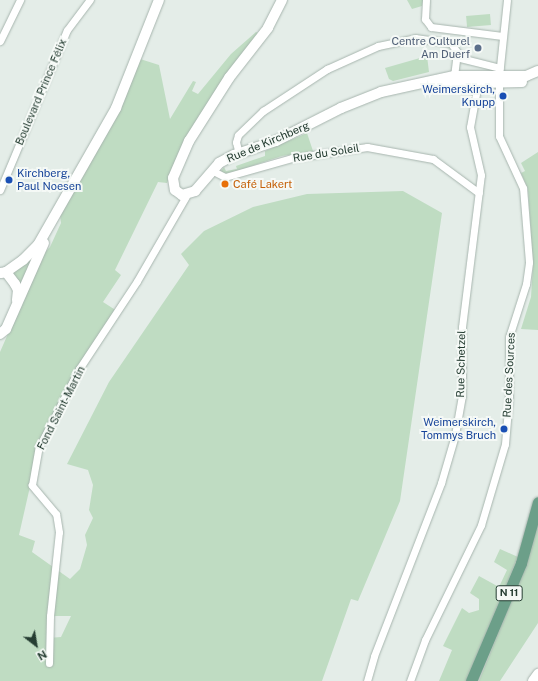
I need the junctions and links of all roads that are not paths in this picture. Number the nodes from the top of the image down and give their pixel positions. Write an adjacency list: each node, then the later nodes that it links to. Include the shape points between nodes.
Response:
1 (20, 0): 8 (street)
2 (90, 0): 18 (street, Boulevard Prince Félix, via 67,30)
3 (159, 0): 21 (main road, via 125,92)
4 (282, 0): 20 (main road, via 268,28 229,78 190,141 173,178 176,190)
5 (426, 0): 7 (street, via 425,19 431,27)
6 (507, 0): 7 (street, Rue des Sources)
7 (502, 36): 12 (street, Rue des Sources)
8 (0, 41)
9 (456, 57): 11 (street); 12 (street); 16 (street, via 455,47 451,43 415,38 378,46 353,56 309,79 263,111 238,135 236,142)
10 (538, 72): 12 (main road, via 526,76)
11 (454, 76): 14 (main road, Rue de Kirchberg); 15 (main road, Rue de Kirchberg)
12 (499, 76): 13 (main road, via 526,82); 14 (main road, Rue de Kirchberg); 30 (street, Rue des Sources, via 499,136 523,188 529,262 526,284 509,337 509,396 505,444 481,525 425,640)
13 (538, 77)
14 (478, 79): 15 (main road, Rue de Kirchberg); 19 (street, Rue Schetzel, via 470,127 480,165)
15 (422, 83): 16 (main road, Rue de Kirchberg, via 374,95 276,141)
16 (239, 154): 17 (main road, Rue de Kirchberg, via 222,162)
17 (212, 171): 19 (street, Rue du Soleil, via 225,177 292,158 367,147 433,159); 20 (main road, Rue de Kirchberg, via 199,188)
18 (0, 190)
19 (479, 193): 29 (street, Rue Schetzel, via 462,327 462,396 455,435 441,483 374,656)
20 (186, 196): 27 (street, Fond Saint-Martin, via 137,281 79,369 39,447 32,485 56,514 59,532 50,616)
21 (59, 207): 22 (main road, via 32,251); 23 (main road)
22 (2, 271): 23 (main road, via 18,290)
23 (16, 308): 24 (main road)
24 (3, 331): 25 (main road)
25 (0, 343)
26 (538, 502): 31 (main road, N 11, via 521,563)
27 (49, 663)
28 (538, 674): 32 (main road)
29 (367, 681)
30 (410, 681)
31 (471, 681)
32 (533, 681)

